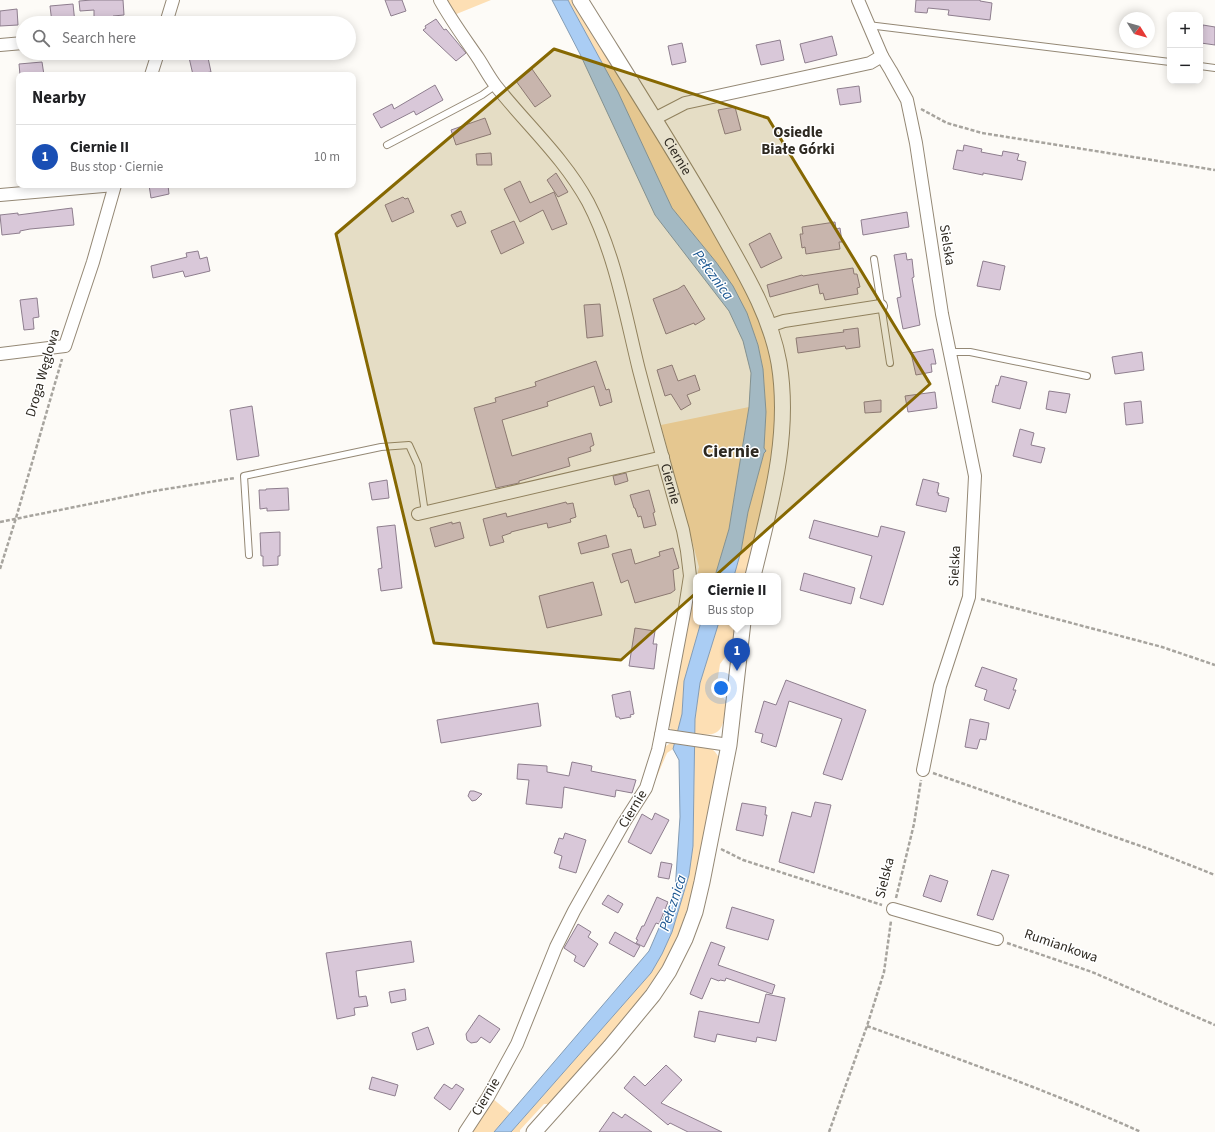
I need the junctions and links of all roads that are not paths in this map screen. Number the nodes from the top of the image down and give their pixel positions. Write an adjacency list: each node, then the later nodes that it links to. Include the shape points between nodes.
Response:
1 (173, 0): 5 (street)
2 (440, 0): 15 (street, Ciernie)
3 (580, 0): 16 (street, Ciernie)
4 (858, 0): 6 (street, Sielska)
5 (168, 16)
6 (868, 24): 9 (street, Sielska); 11 (lane)
7 (16, 44): 8 (street)
8 (0, 45)
9 (882, 56): 16 (street, via 870,62 685,103); 24 (street, Sielska, via 907,100)
10 (156, 60): 14 (street)
11 (1167, 62)
12 (1203, 66): 13 (lane)
13 (1215, 68)
14 (152, 72)
15 (496, 85): 17 (lane, via 482,95); 28 (street, Ciernie, via 558,156 600,226)
16 (654, 119): 23 (street, Ciernie, via 743,270)
17 (387, 145)
18 (80, 188): 20 (street)
19 (114, 188): 25 (street, Droga Węglowa, via 66,346)
20 (0, 195)
21 (874, 259): 22 (lane)
22 (881, 306): 23 (street, via 784,321); 26 (lane)
23 (769, 326): 31 (street, Ciernie, via 779,364 782,434 770,507)
24 (950, 352): 27 (lane, via 970,352); 35 (street, Sielska, via 975,476 969,596 940,686)
25 (0, 354)
26 (890, 363)
27 (1087, 376)
28 (663, 457): 29 (street, Ciernie); 33 (street, Ciernie, via 684,537 690,576)
29 (422, 513): 30 (lane, via 418,465 409,445 382,447 244,476)
30 (249, 554)
31 (754, 573)
32 (743, 625): 34 (street)
33 (661, 735): 34 (street); 38 (street, Ciernie, via 646,788 574,910 556,947 517,1044)
34 (729, 745): 39 (street, via 702,882 685,939 653,995)
35 (923, 770)
36 (893, 909): 37 (street)
37 (997, 939)
38 (465, 1132)
39 (534, 1132)

